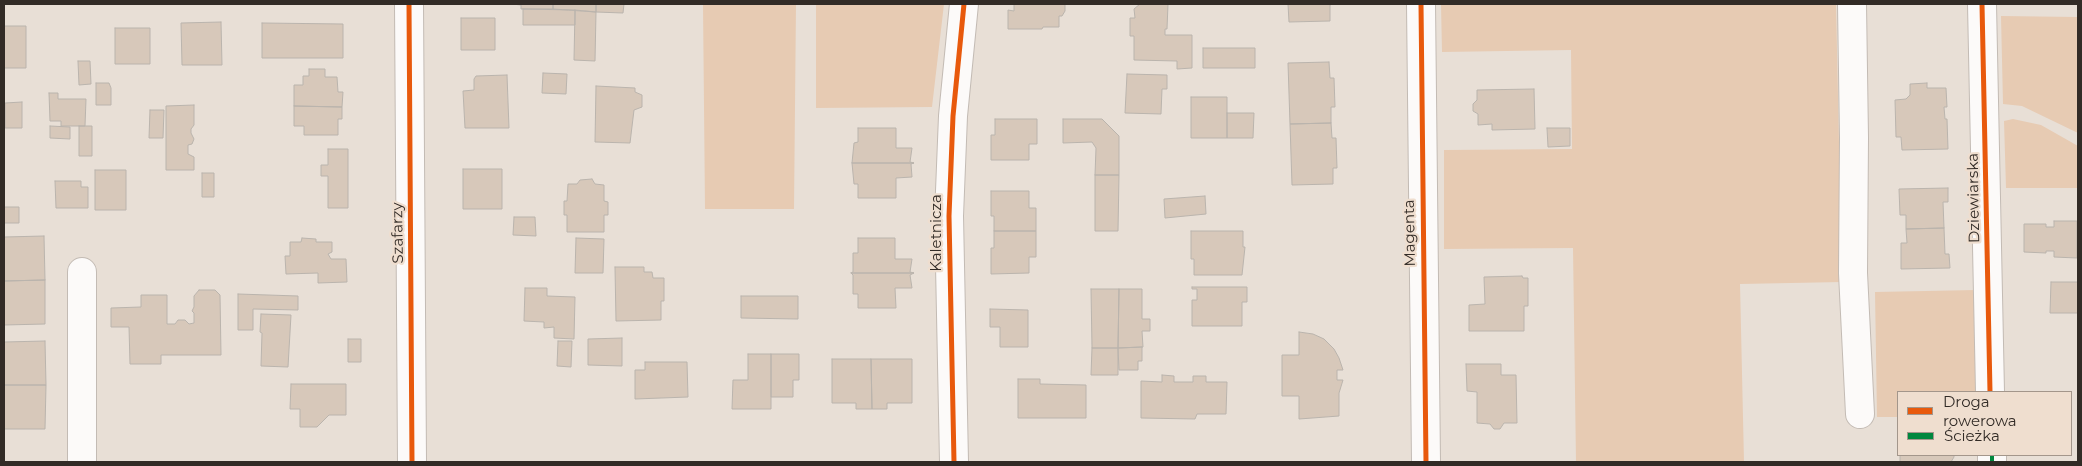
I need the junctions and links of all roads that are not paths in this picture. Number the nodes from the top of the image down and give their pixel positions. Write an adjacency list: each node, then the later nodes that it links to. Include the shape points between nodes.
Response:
1 (408, 4): 10 (street, Szafarzy)
2 (964, 4): 11 (street, Kaletnicza, via 953,116 949,216)
3 (1421, 4): 12 (street, Magenta)
4 (1852, 4): 8 (street, via 1853,273)
5 (1982, 4): 7 (street, Dziewiarska)
6 (82, 272): 9 (street)
7 (1990, 391)
8 (1860, 414)
9 (82, 462)
10 (412, 462)
11 (954, 462)
12 (1426, 462)

